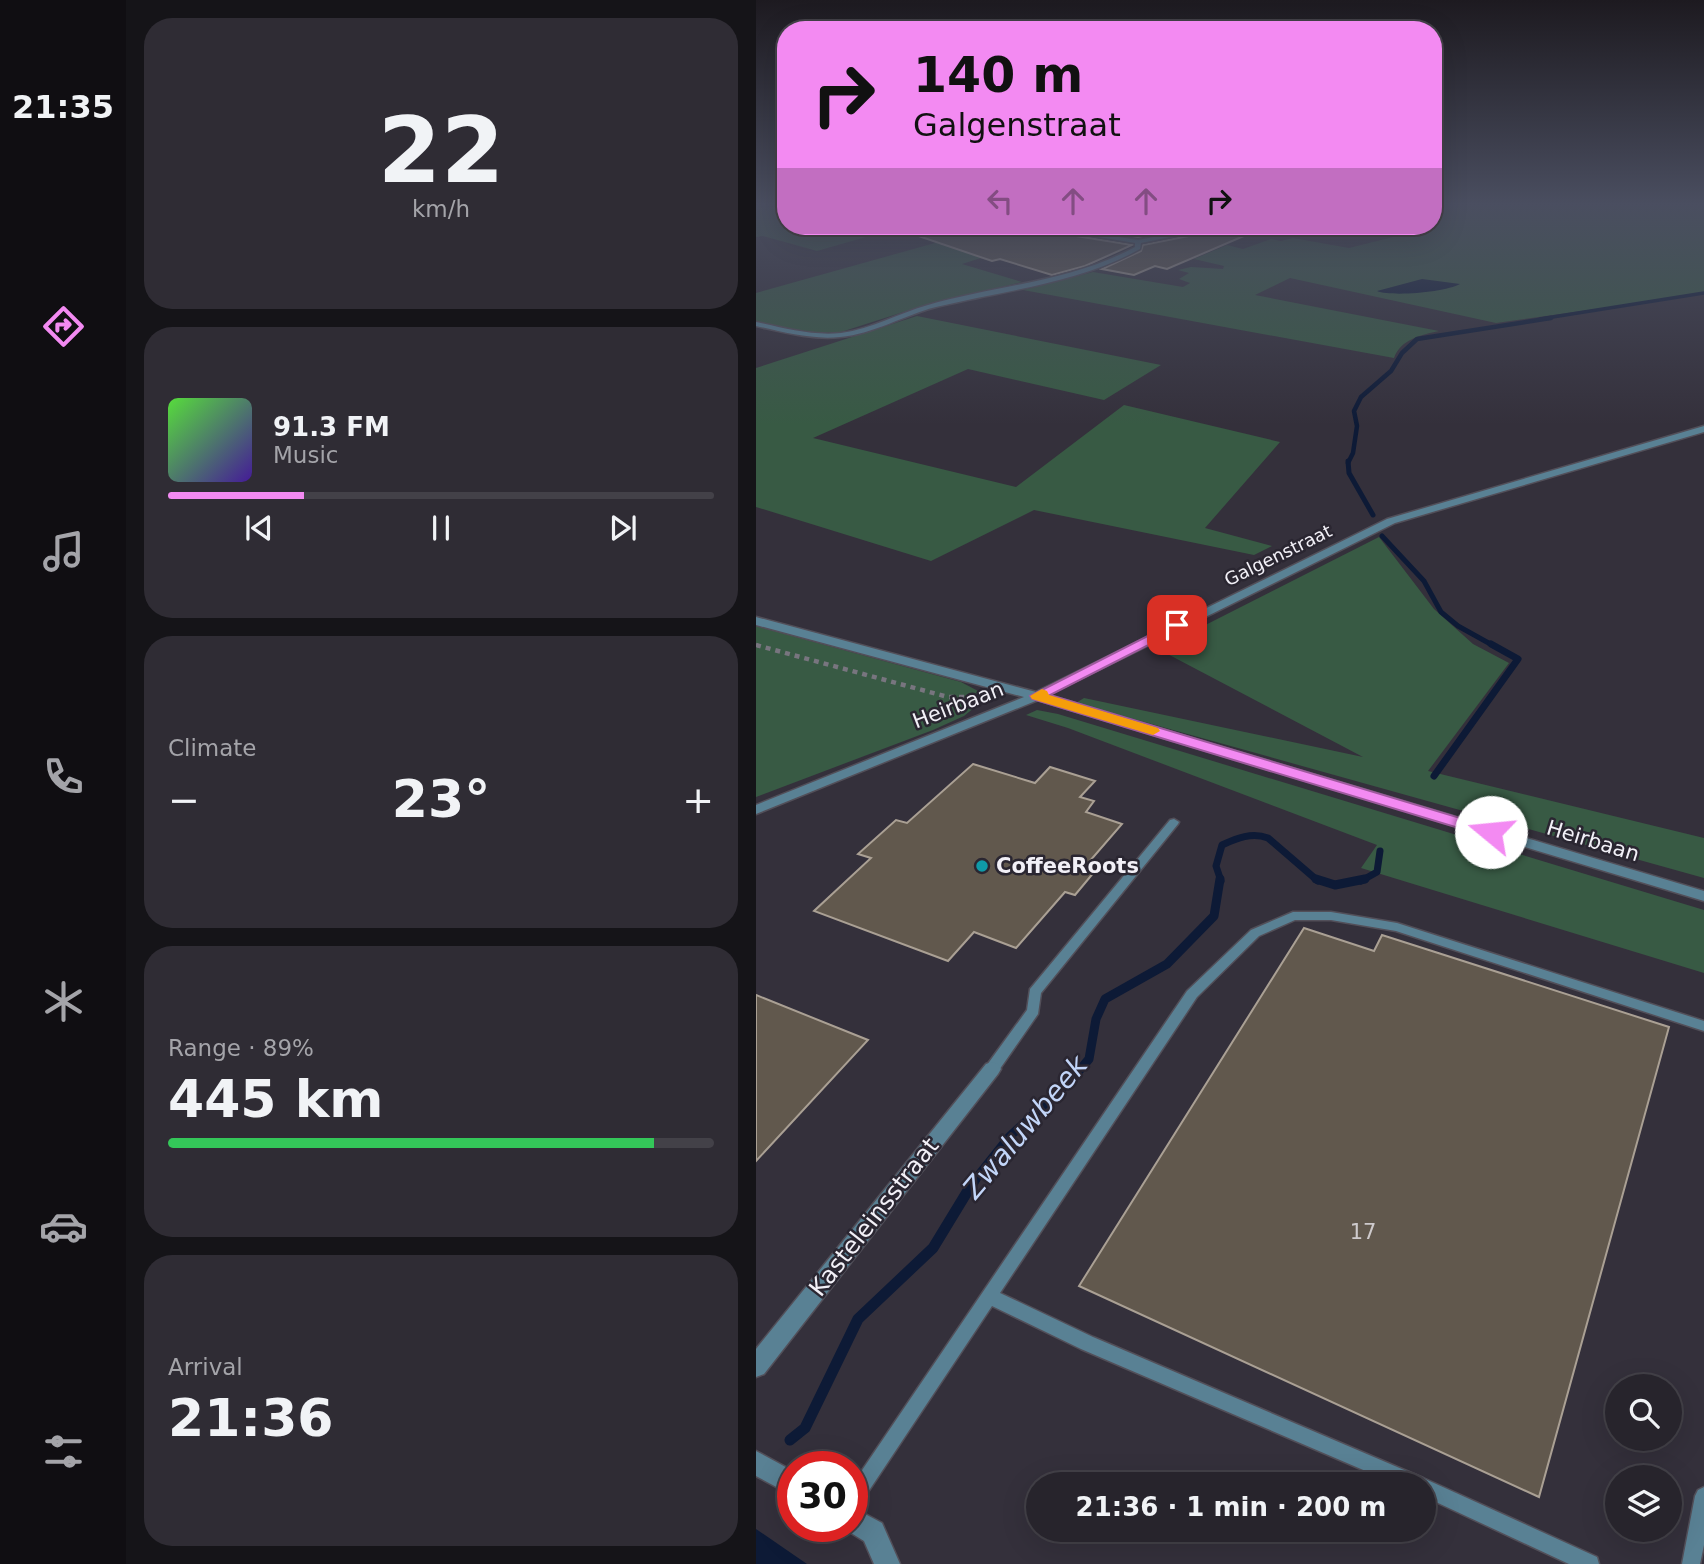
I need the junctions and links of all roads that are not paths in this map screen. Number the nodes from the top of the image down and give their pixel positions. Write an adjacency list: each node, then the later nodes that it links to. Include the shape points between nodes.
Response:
1 (1044, 279): 2 (street, via 930,306 851,333 811,335)
2 (756, 324)
3 (1704, 429): 5 (street, Galgenstraat, via 1379,526)
4 (756, 621): 5 (street)
5 (1037, 696): 6 (street, Heirbaan); 8 (street, Heirbaan)
6 (756, 810)
7 (1174, 822): 10 (lane, via 1035,992 1033,1011)
8 (1704, 896)
9 (1704, 1026): 11 (lane, via 1397,927 1331,916 1293,916 1255,933 1192,994)
10 (992, 1069): 12 (street, Kasteleinsstraat)
11 (989, 1296): 14 (lane, via 1087,1343); 16 (lane)
12 (756, 1366)
13 (756, 1463): 15 (street)
14 (1389, 1472)
15 (777, 1475)
16 (868, 1477)
17 (1436, 1493): 21 (lane)
18 (1704, 1496): 22 (lane)
19 (868, 1529): 20 (street)
20 (887, 1564)
21 (1590, 1564)
22 (1691, 1564)

